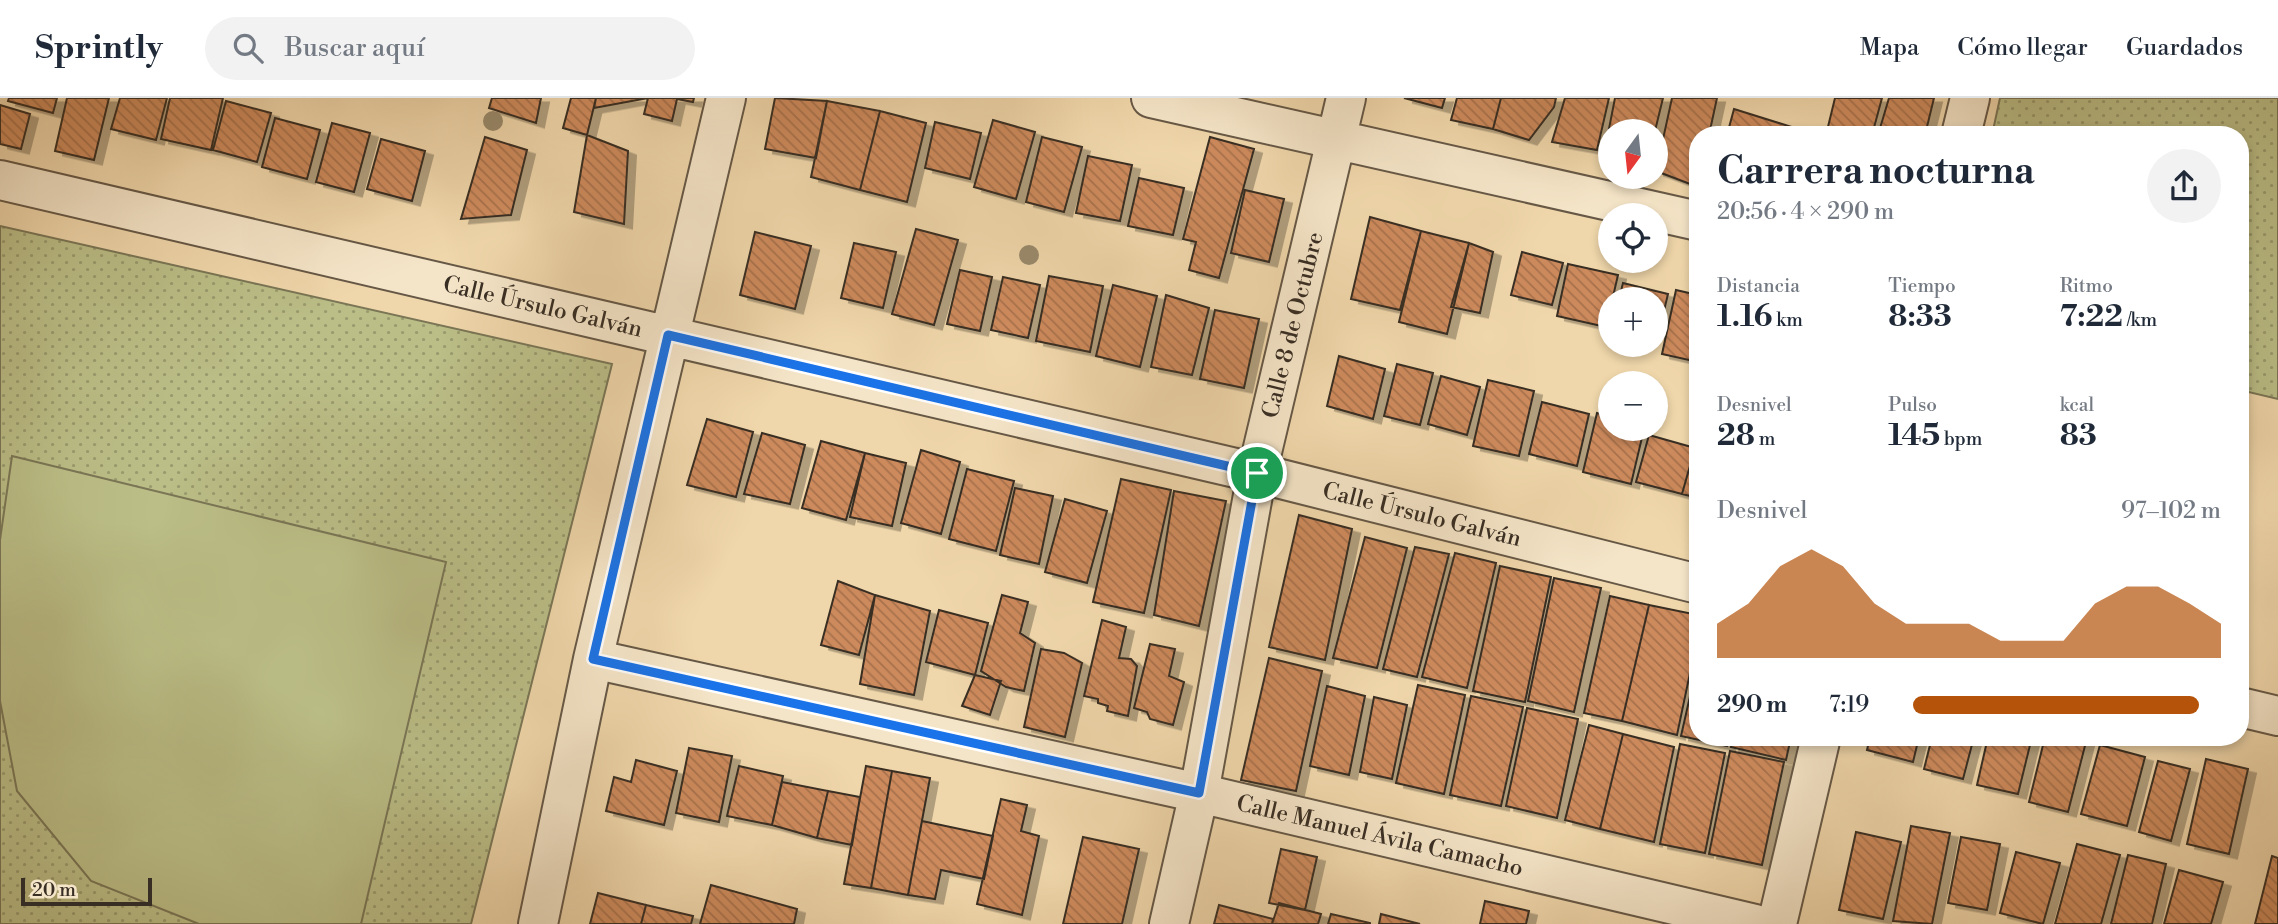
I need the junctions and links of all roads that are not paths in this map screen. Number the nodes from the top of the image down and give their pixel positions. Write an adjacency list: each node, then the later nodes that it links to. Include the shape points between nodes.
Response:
1 (726, 98): 9 (street)
2 (1151, 98): 6 (street)
3 (1346, 98): 6 (street, Calle 8 de Octubre)
4 (1970, 98): 5 (street)
5 (1963, 126)
6 (1337, 141): 8 (street); 10 (street, Calle 8 de Octubre)
7 (0, 180): 9 (street, Calle Úrsulo Galván)
8 (1689, 219)
9 (668, 335): 10 (street, Calle Úrsulo Galván); 12 (street)
10 (1257, 473): 11 (street, Calle Úrsulo Galván); 16 (street, Calle 8 de Octubre)
11 (1689, 582)
12 (593, 659): 16 (street, Calle Manuel Ávila Camacho); 17 (street)
13 (2249, 709): 14 (street)
14 (2278, 716)
15 (1819, 746): 20 (street)
16 (1199, 793): 18 (street, Calle 8 de Octubre); 19 (street, Calle Manuel Ávila Camacho)
17 (538, 924)
18 (1168, 924)
19 (1755, 924)
20 (1777, 924)

